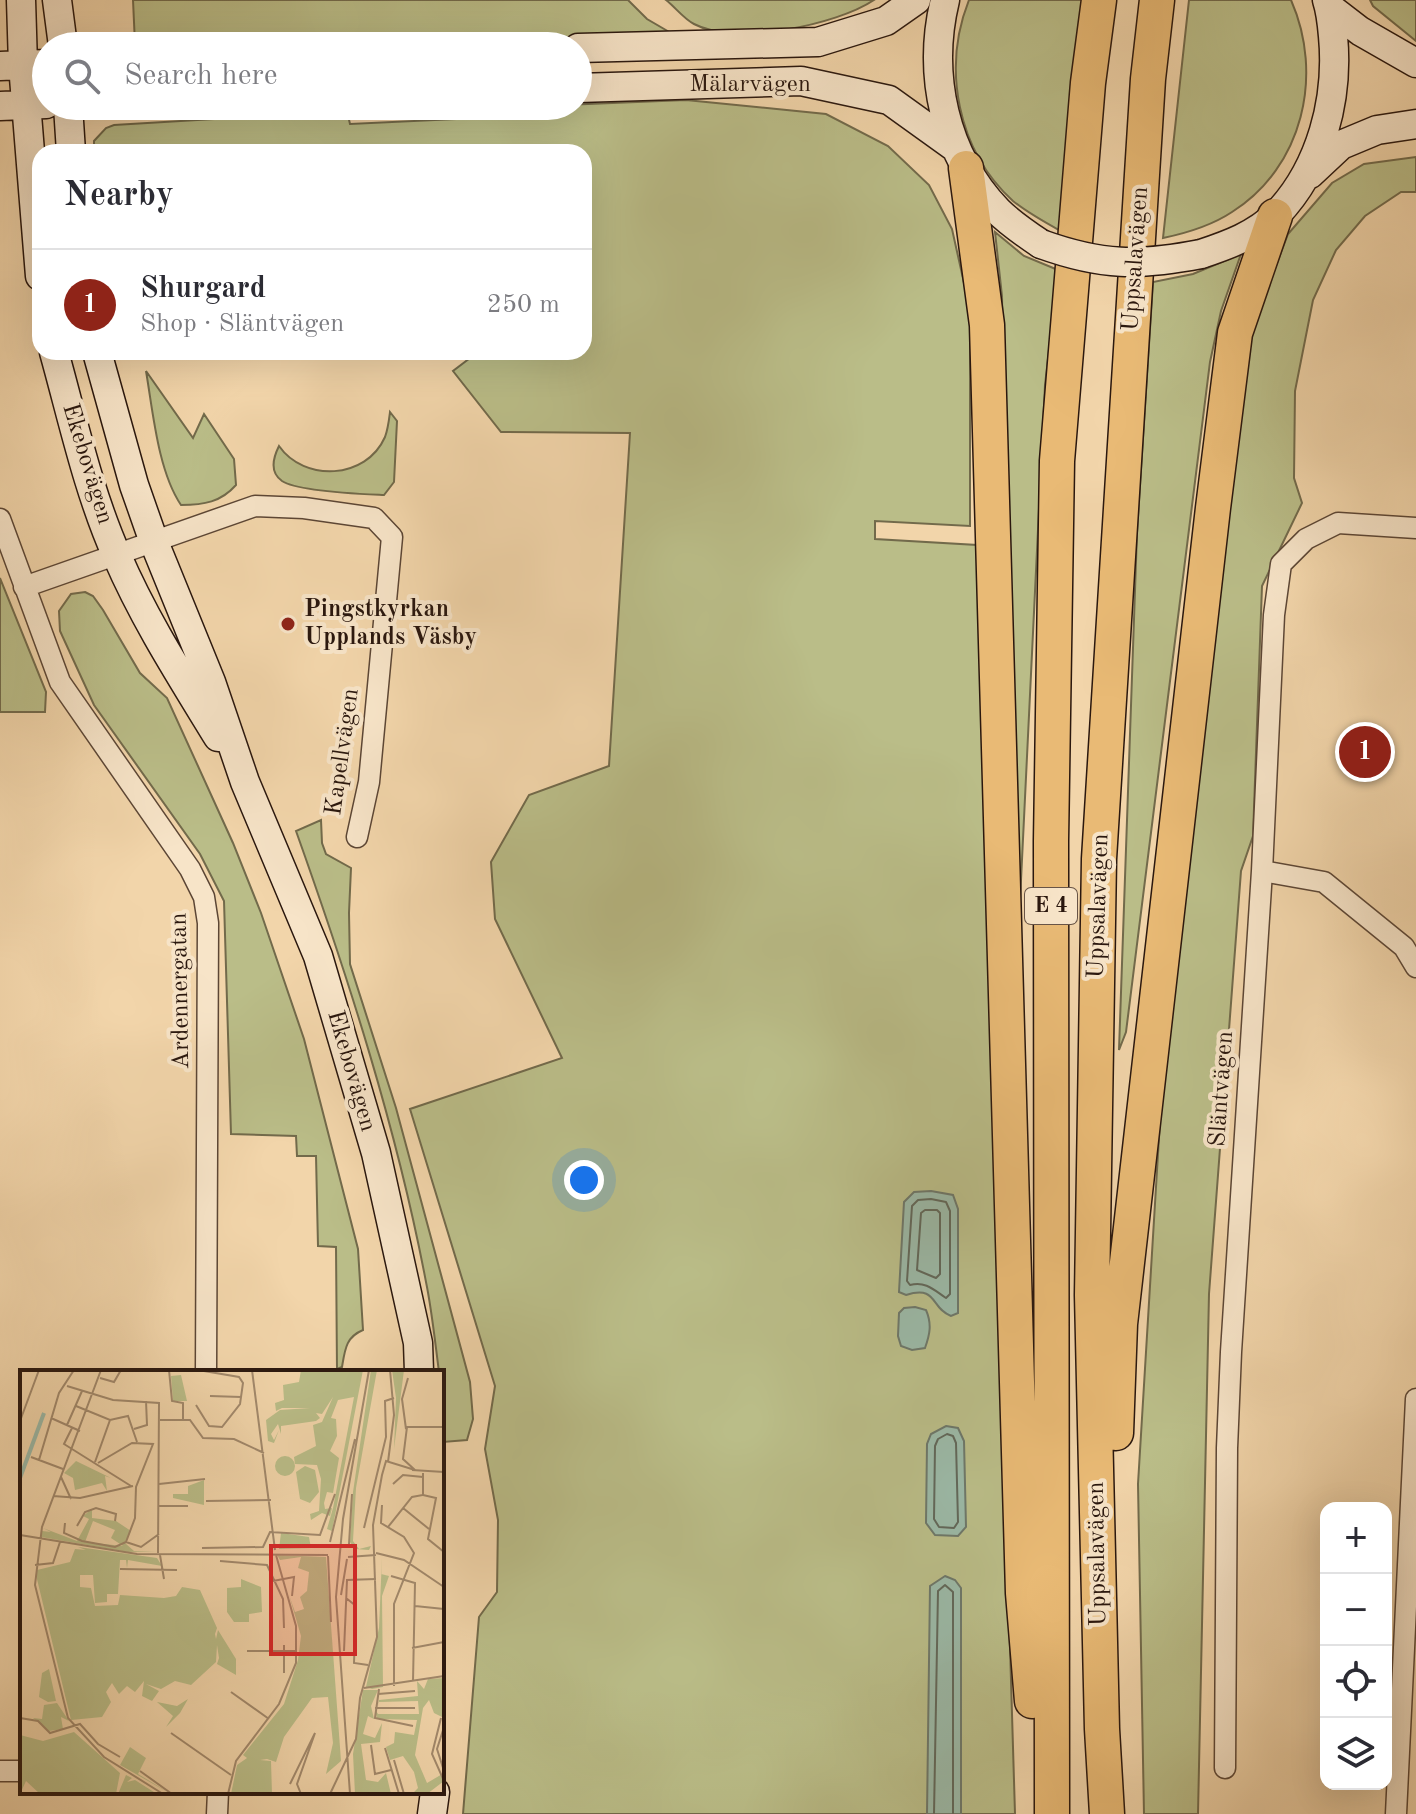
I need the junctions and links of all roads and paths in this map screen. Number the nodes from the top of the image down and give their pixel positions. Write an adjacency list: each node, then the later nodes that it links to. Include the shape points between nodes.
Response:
1 (21, 0): 11 (street)
2 (57, 0): 8 (street)
3 (916, 0): 9 (street, Mälarvägen, via 886,21 818,42)
4 (945, 0): 17 (street, via 938,55 941,101)
5 (1099, 0): 43 (highway, Uppsalavägen / E 4, via 1057,461 1051,841)
6 (1157, 0): 36 (highway, Uppsalavägen / E 4, via 1099,859 1092,1295)
7 (1328, 4): 10 (street, via 1360,31); 18 (street, via 1334,84 1327,125)
8 (61, 32)
9 (592, 48)
10 (1416, 63)
11 (23, 65): 13 (street)
12 (592, 88): 17 (street, Mälarvägen, via 801,81 889,100)
13 (24, 105): 19 (street)
14 (69, 120): 16 (street)
15 (1416, 124): 18 (street, via 1377,130 1341,145)
16 (70, 144)
17 (960, 157): 20 (street, bridge, via 997,210 1041,244 1077,257 1157,262 1201,254 1236,242); 42 (highway, via 987,325 1023,1593)
18 (1300, 183): 20 (street)
19 (32, 190)
20 (1275, 216): 36 (highway, via 1235,333 1213,508 1120,1324)
21 (56, 360): 26 (street, Ekebovägen)
22 (99, 360): 25 (street, Ekebovägen)
23 (0, 519): 27 (street, Ardennergatan)
24 (1416, 528): 30 (street, Släntvägen, via 1338,523 1306,539 1281,564)
25 (154, 542): 26 (street, Kapellvägen); 28 (street, Ekebovägen); 29 (street, Kapellvägen, via 255,506 374,518 392,537 369,782)
26 (116, 556): 27 (street, Kapellvägen); 28 (street, Ekebovägen)
27 (24, 587): 32 (street, Ardennergatan, via 60,682 204,897)
28 (245, 782): 33 (street, Ekebovägen, via 318,956 376,1153 418,1343)
29 (357, 837)
30 (1262, 871): 31 (street, via 1324,882 1404,947); 37 (street, Släntvägen, via 1227,1448)
31 (1416, 967)
32 (206, 1370)
33 (419, 1370)
34 (1416, 1399): 35 (street)
35 (1413, 1517): 45 (street)
36 (1102, 1729): 44 (highway, Uppsalavägen / E 4)
37 (1225, 1768)
38 (218, 1794): 40 (street)
39 (435, 1794): 41 (street)
40 (217, 1814)
41 (432, 1814)
42 (1041, 1814)
43 (1052, 1814)
44 (1107, 1814)
45 (1396, 1814)

